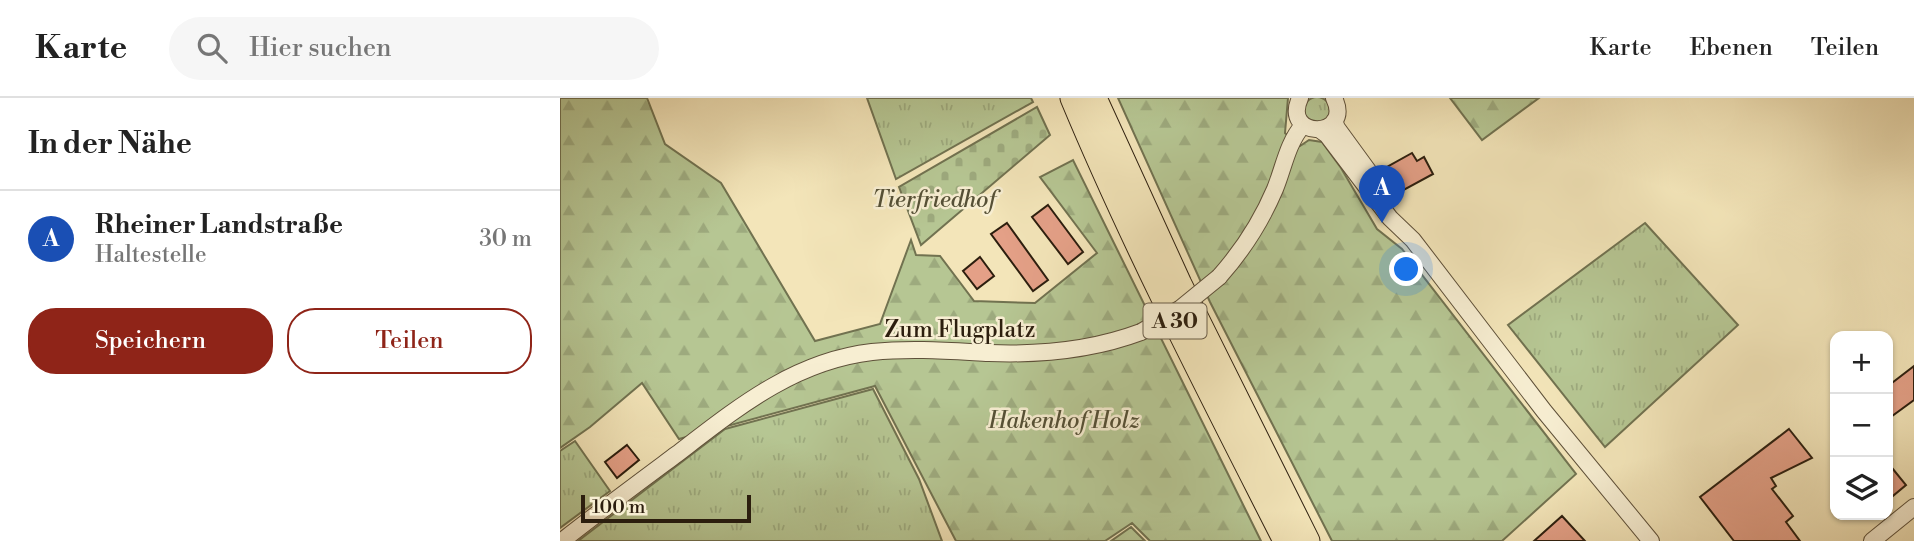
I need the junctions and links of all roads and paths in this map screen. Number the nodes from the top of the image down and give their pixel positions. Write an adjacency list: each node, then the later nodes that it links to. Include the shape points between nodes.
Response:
1 (1072, 98): 9 (highway, A 30)
2 (1095, 98): 10 (highway, A 30, via 1180,284)
3 (1300, 98): 5 (street, via 1297,113)
4 (1334, 98): 6 (street, via 1338,108)
5 (1303, 125): 6 (street, via 1314,130); 8 (street, Zum Flugplatz, bridge, via 1290,144 1264,214 1248,241 1219,277 1141,332 1074,349 870,352 807,368 722,420)
6 (1327, 126): 11 (street, via 1327,135 1390,218 1413,240)
7 (1914, 507): 12 (street)
8 (562, 541)
9 (1285, 541)
10 (1308, 541)
11 (1651, 541)
12 (1872, 541)

